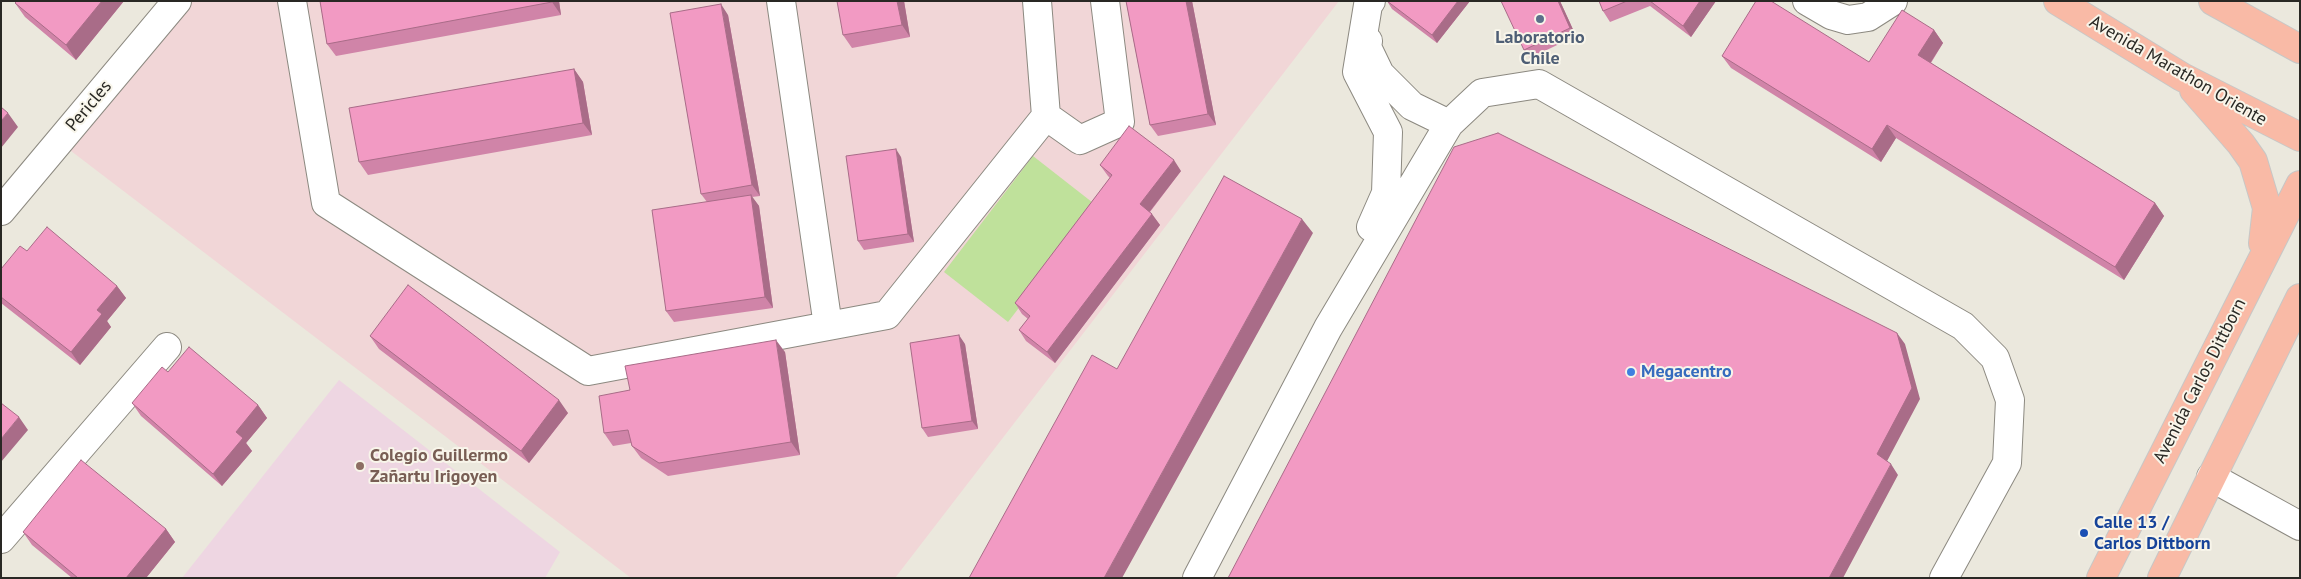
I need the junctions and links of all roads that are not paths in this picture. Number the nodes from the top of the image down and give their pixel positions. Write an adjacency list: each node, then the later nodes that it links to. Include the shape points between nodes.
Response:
1 (177, 1): 17 (street, Pericles)
2 (292, 1): 20 (street, via 326,203 588,371)
3 (781, 1): 20 (street)
4 (1038, 1): 13 (street)
5 (1105, 1): 13 (street, via 1120,122 1080,140)
6 (1807, 1): 7 (street, via 1831,15 1848,20 1868,17)
7 (1893, 1)
8 (2058, 1): 12 (main road, Avenida Marathon Oriente)
9 (2213, 1): 11 (main road)
10 (1369, 3): 14 (street, via 1367,47 1380,74 1412,106); 21 (street, via 1357,72 1388,132 1386,193)
11 (2300, 49)
12 (2182, 77): 15 (main road, Avenida Marathon Oriente); 18 (main road, via 2253,161 2268,208)
13 (1046, 116): 20 (street, via 886,315)
14 (1449, 124): 21 (street); 27 (street, via 1482,93 1539,84 1963,326 1995,358 2010,400 2007,463)
15 (2300, 137)
16 (2300, 185): 18 (main road, Avenida Carlos Dittborn)
17 (1, 212)
18 (2256, 269): 28 (main road, Avenida Carlos Dittborn)
19 (2300, 298): 23 (main road)
20 (828, 326)
21 (1328, 328): 26 (street)
22 (167, 347): 25 (street)
23 (2211, 477): 24 (street); 29 (main road)
24 (2300, 526)
25 (1, 540)
26 (1197, 578)
27 (1944, 578)
28 (2101, 578)
29 (2162, 578)

